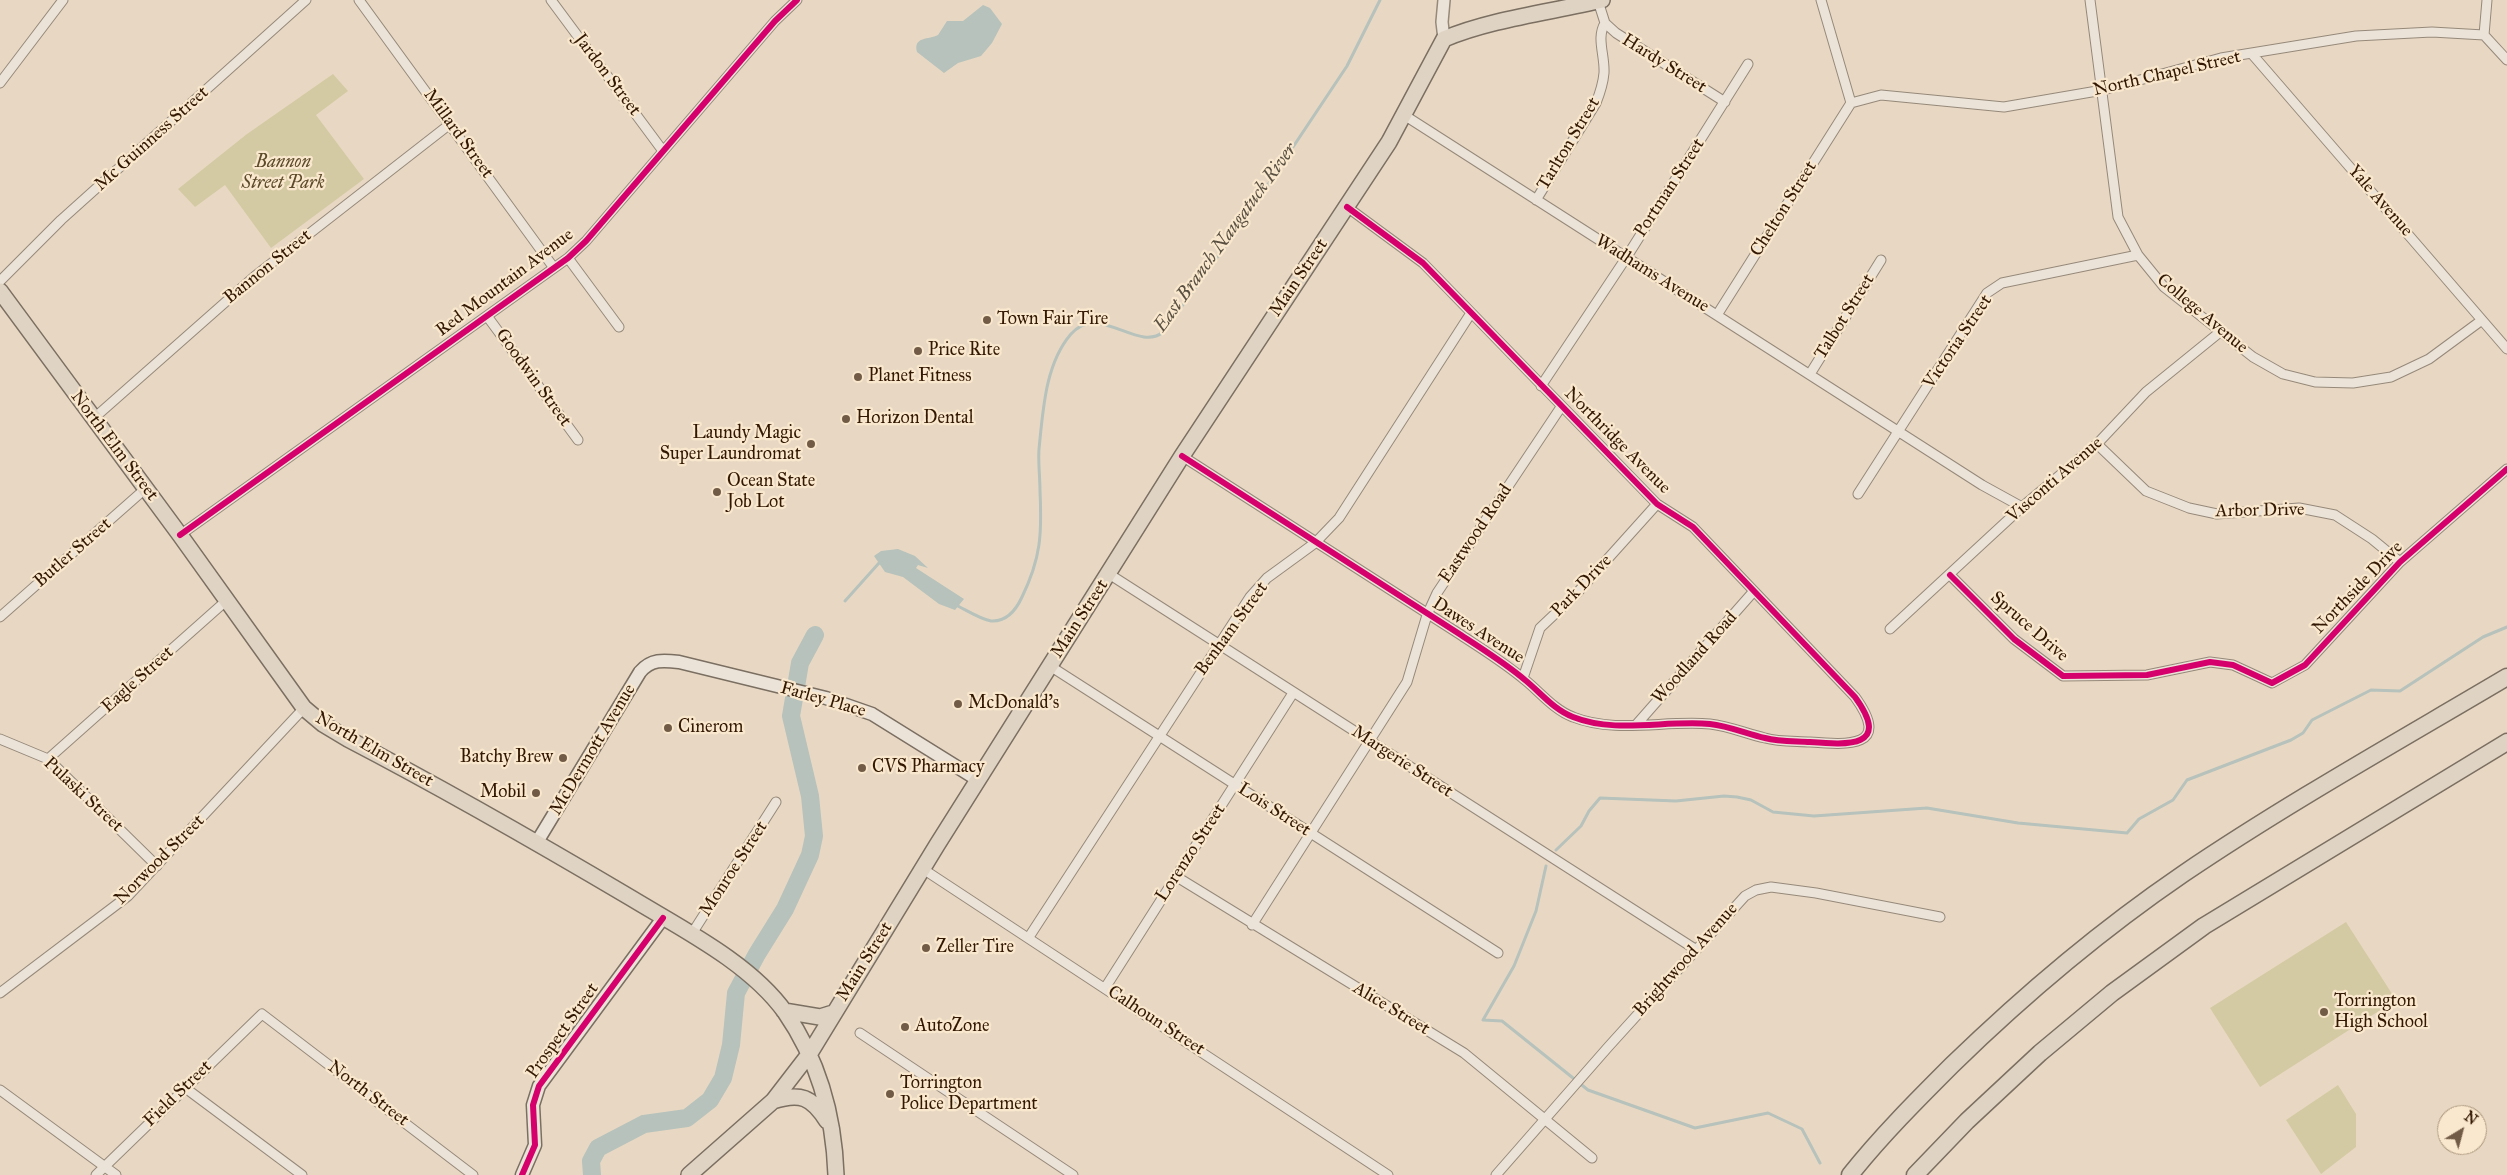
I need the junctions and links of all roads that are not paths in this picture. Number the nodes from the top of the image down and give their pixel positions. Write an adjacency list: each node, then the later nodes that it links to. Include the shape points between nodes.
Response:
1 (63, 0): 17 (street)
2 (306, 0): 31 (street, Mc Guinness Street, via 61,220)
3 (360, 0): 22 (street, Millard Street)
4 (551, 0): 23 (street, Jardon Street)
5 (797, 0): 23 (street, Red Mountain Avenue, via 775,21)
6 (1444, 0): 13 (street)
7 (1600, 0): 11 (street, Tarlton Street); 13 (main road, via 1469,30)
8 (1821, 0): 20 (street)
9 (2090, 0): 18 (street, College Avenue)
10 (2487, 0): 12 (street)
11 (1605, 23): 19 (street, Hardy Street); 24 (street, Tarlton Street, via 1600,31 1604,71 1596,103)
12 (2484, 35): 14 (street, North Chapel Street, via 2432,32 2356,36); 15 (street)
13 (1444, 39): 21 (main road, Main Street)
14 (2252, 54): 18 (street, North Chapel Street, via 2221,58); 36 (street, Yale Avenue)
15 (2507, 60)
16 (1748, 64): 19 (street, Portman Street)
17 (0, 83)
18 (2103, 90): 20 (street, North Chapel Street, via 2004,107 1881,95); 26 (street, College Avenue, via 2118,217)
19 (1725, 102): 28 (street, Portman Street)
20 (1851, 103): 34 (street, Chelton Street)
21 (1404, 115): 24 (street, Wadhams Avenue); 25 (main road, Main Street)
22 (450, 124): 30 (street, Millard Street); 43 (street, Bannon Street, via 255,276)
23 (663, 151): 27 (street, Red Mountain Avenue)
24 (1536, 200): 28 (street, Wadhams Avenue)
25 (1347, 207): 33 (street, Northridge Avenue, via 1423,263); 47 (main road, Main Street)
26 (2138, 255): 38 (street, College Avenue, via 2164,287); 44 (street, Victoria Street, via 2002,284 1988,294)
27 (568, 258): 30 (street, Red Mountain Avenue); 37 (street)
28 (1626, 258): 34 (street, Wadhams Avenue); 41 (street, Portman Street)
29 (1881, 260): 40 (street, Talbot Street)
30 (554, 268): 35 (street, Red Mountain Avenue)
31 (0, 281)
32 (0, 291): 43 (main road, North Elm Street)
33 (1472, 313): 41 (street, Northridge Avenue); 54 (street, Benham Street, via 1339,518)
34 (1717, 315): 40 (street, Wadhams Avenue)
35 (488, 316): 45 (street, Goodwin Street); 53 (street, Red Mountain Avenue)
36 (2482, 320): 38 (street, College Avenue, via 2430,359 2391,377 2352,383 2315,382 2283,374); 39 (street, Yale Avenue)
37 (619, 327)
38 (2220, 332): 46 (street, Visconti Avenue, via 2146,392)
39 (2507, 349)
40 (1810, 374): 44 (street, Wadhams Avenue)
41 (1541, 386): 42 (street, Northridge Avenue)
42 (1561, 407): 51 (street, Northridge Avenue); 60 (street, Eastwood Road, via 1437,593)
43 (93, 419): 49 (main road, North Elm Street)
44 (1900, 432): 50 (street, Victoria Street); 52 (street, Wadhams Avenue)
45 (578, 440)
46 (2097, 444): 52 (street, Visconti Avenue); 55 (street, Arbor Drive, via 2146,491 2188,508 2217,514 2299,508 2336,515)
47 (1182, 456): 54 (street, Dawes Avenue); 56 (main road, Main Street)
48 (2507, 469): 55 (street, Northside Drive)
49 (145, 489): 53 (main road, North Elm Street); 61 (street, Butler Street)
50 (1858, 494)
51 (1657, 504): 58 (street, Northridge Avenue, via 1693,527); 67 (street, Park Drive, via 1577,593 1540,628)
52 (2022, 507): 57 (street, Visconti Avenue)
53 (180, 535): 59 (main road, North Elm Street)
54 (1315, 543): 60 (street, Dawes Avenue); 63 (street, Benham Street, via 1268,578 1250,597)
55 (2400, 562): 68 (street, Northside Drive, via 2305,665)
56 (1109, 574): 63 (street, Margerie Street); 65 (main road, Main Street)
57 (1950, 575): 62 (street, Visconti Avenue); 68 (street, Spruce Drive, via 2014,639 2063,676 2147,675 2210,662 2233,665)
58 (1754, 591): 71 (street, Woodland Road); 76 (street, Northridge Avenue, via 1855,697 1867,714 1870,723 1867,733 1860,742)
59 (227, 600): 70 (main road, North Elm Street); 77 (street, Eagle Street)
60 (1427, 615): 67 (street, Dawes Avenue); 73 (street, Eastwood Road, via 1407,682)
61 (0, 617)
62 (1890, 629)
63 (1218, 644): 69 (street, Margerie Street); 72 (street, Benham Street)
64 (652, 662): 78 (main road, Farley Place, via 679,662 808,694 872,714); 82 (main road, McDermott Avenue, via 640,672)
65 (1050, 666): 72 (street, Lois Street); 78 (main road, Main Street)
66 (2507, 677): 117 (highway, via 2260,824 2111,926 1982,1036 1922,1094)
67 (1523, 678): 71 (street, Dawes Avenue, via 1558,710 1571,717 1603,726)
68 (2272, 683)
69 (1293, 692): 73 (street, Margerie Street); 79 (street, Lorenzo Street)
70 (304, 708): 82 (main road, North Elm Street, via 348,739); 83 (street, Norwood Street)
71 (1636, 725): 76 (street, Dawes Avenue, via 1720,725 1768,739)
72 (1158, 736): 79 (street, Lois Street); 90 (street, Benham Street)
73 (1368, 741): 81 (street, Eastwood Road); 91 (street, Margerie Street)
74 (1, 742): 77 (street, Pulaski Street)
75 (2507, 742): 118 (highway, via 2204,926 2112,993 2040,1054)
76 (1846, 744)
77 (48, 759): 83 (street, Pulaski Street)
78 (978, 780): 84 (main road, Main Street)
79 (1235, 785): 81 (street, Lois Street); 85 (street, Lorenzo Street)
80 (776, 802): 89 (street, Monroe Street)
81 (1309, 833): 88 (street, Eastwood Road); 92 (street, Lois Street)
82 (537, 842): 87 (main road, North Elm Street)
83 (157, 866): 94 (street, Norwood Street, via 128,896)
84 (923, 869): 90 (street, Calhoun Street); 96 (main road, Main Street)
85 (1177, 876): 88 (street, Alice Street); 93 (street, Lorenzo Street)
86 (1940, 917): 91 (street, Brightwood Avenue, via 1816,893 1772,888 1756,890 1745,896)
87 (663, 918): 89 (main road, North Elm Street); 111 (main road, Prospect Street, via 539,1086 533,1104 535,1145)
88 (1252, 925): 103 (street, Alice Street, via 1464,1053)
89 (691, 935): 95 (main road, North Elm Street, via 736,964)
90 (1029, 937): 93 (street, Calhoun Street)
91 (1695, 949): 103 (street, Brightwood Avenue)
92 (1498, 953)
93 (1105, 988): 115 (street, Calhoun Street)
94 (0, 994)
95 (784, 1011): 96 (main road, via 820,1017); 99 (main road, North Elm Street)
96 (833, 1013): 99 (main road, Main Street)
97 (262, 1014): 100 (street, Field Street); 110 (street, North Street)
98 (860, 1033): 114 (street)
99 (810, 1053): 102 (main road, Main Street); 104 (main road, North Elm Street)
100 (184, 1087): 106 (street, Field Street); 109 (street)
101 (0, 1090): 106 (street)
102 (773, 1101): 104 (main road, via 789,1096 808,1100 817,1105); 112 (main road, Main Street)
103 (1545, 1121): 105 (street, Alice Street); 116 (street, Brightwood Avenue)
104 (834, 1134): 113 (main road, North Elm Street)
105 (1592, 1158)
106 (104, 1166): 107 (street, Field Street); 108 (street)
107 (96, 1175)
108 (116, 1175)
109 (302, 1175)
110 (473, 1175)
111 (522, 1175)
112 (689, 1175)
113 (836, 1175)
114 (1073, 1175)
115 (1388, 1175)
116 (1496, 1175)
117 (1850, 1175)
118 (1915, 1175)

